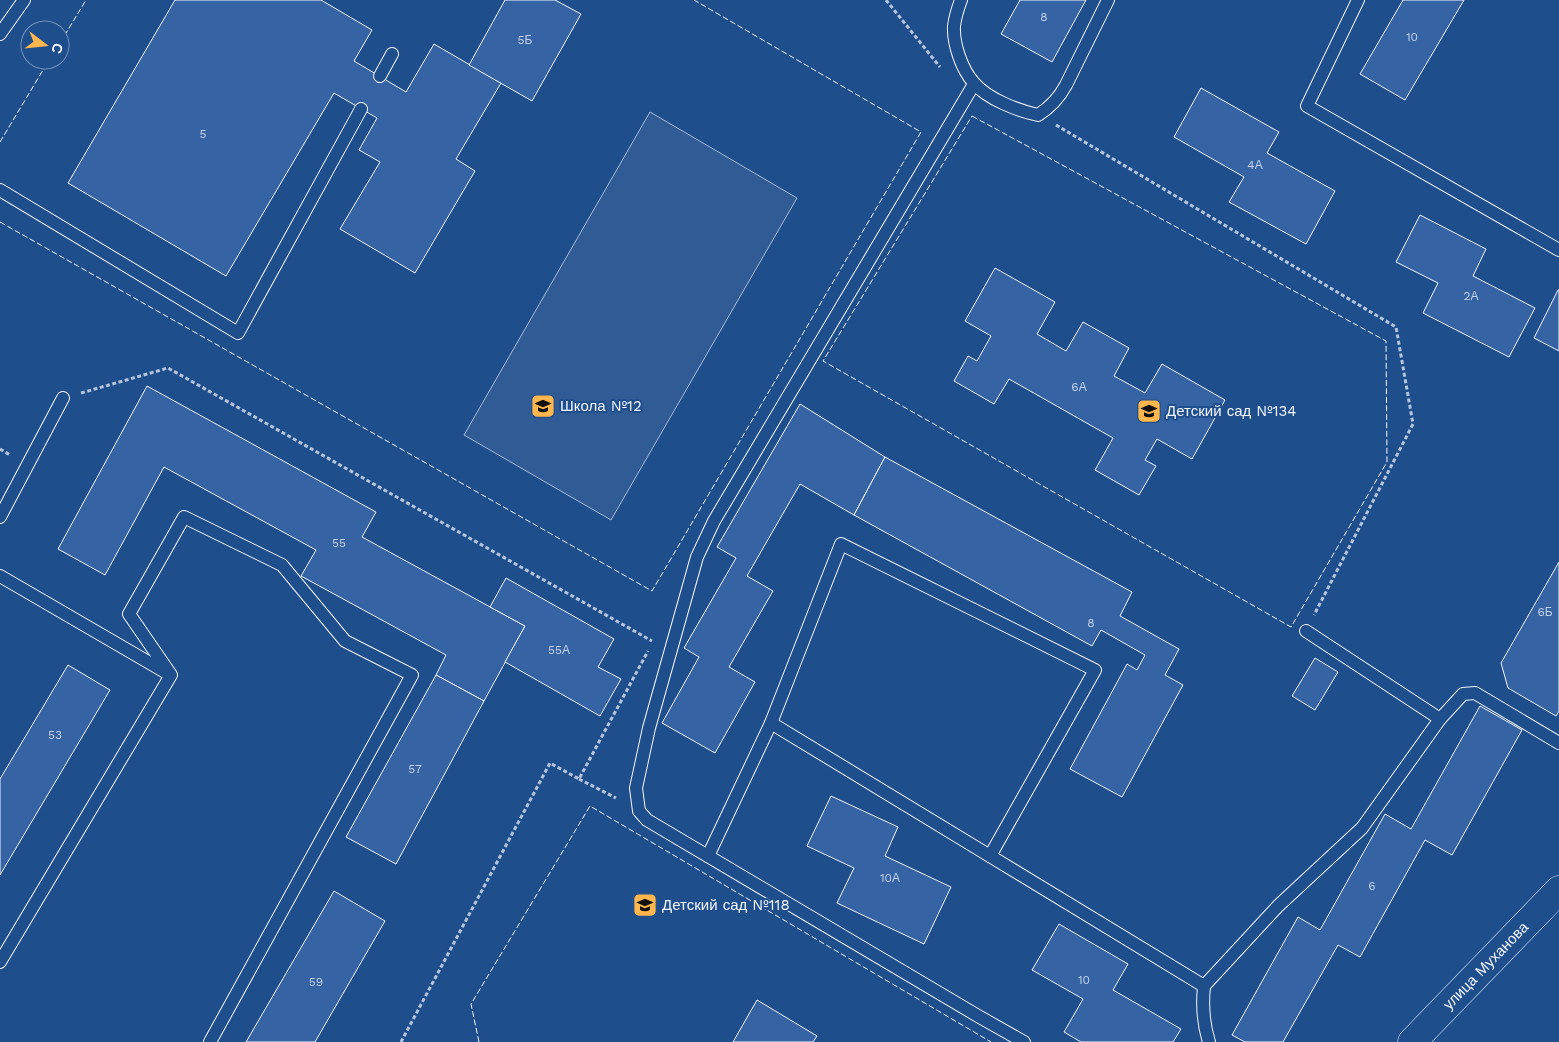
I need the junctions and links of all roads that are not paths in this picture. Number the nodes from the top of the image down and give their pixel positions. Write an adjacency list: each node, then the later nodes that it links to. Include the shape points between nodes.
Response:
1 (24, 0): 5 (lane)
2 (961, 0): 8 (lane, via 954,25 956,45)
3 (1108, 0): 8 (lane, via 1066,85 1048,109 1038,115 1015,109)
4 (1358, 0): 11 (lane, via 1307,106)
5 (0, 34)
6 (392, 54): 7 (lane)
7 (380, 76)
8 (974, 84): 20 (lane, via 714,521 697,557 649,728 636,788 639,810 647,820)
9 (361, 109): 10 (lane, via 238,333)
10 (0, 190)
11 (1559, 250)
12 (63, 398): 13 (lane)
13 (0, 517)
14 (0, 576): 16 (lane)
15 (1306, 631): 17 (lane)
16 (171, 675): 23 (lane); 25 (lane, via 129,614 184,517 282,565 345,641 412,674)
17 (1440, 719): 19 (lane, via 1463,694 1475,693); 24 (lane, via 1362,828 1278,906)
18 (771, 723): 20 (lane); 21 (lane); 21 (lane, via 840,544 1095,670)
19 (1559, 743)
20 (708, 856): 26 (lane)
21 (990, 856): 24 (lane)
22 (1559, 890): 28 (street, улица Муханова)
23 (0, 962)
24 (1204, 986): 27 (lane, via 1202,1006)
25 (210, 1042)
26 (1024, 1042)
27 (1210, 1042)
28 (1412, 1042)

